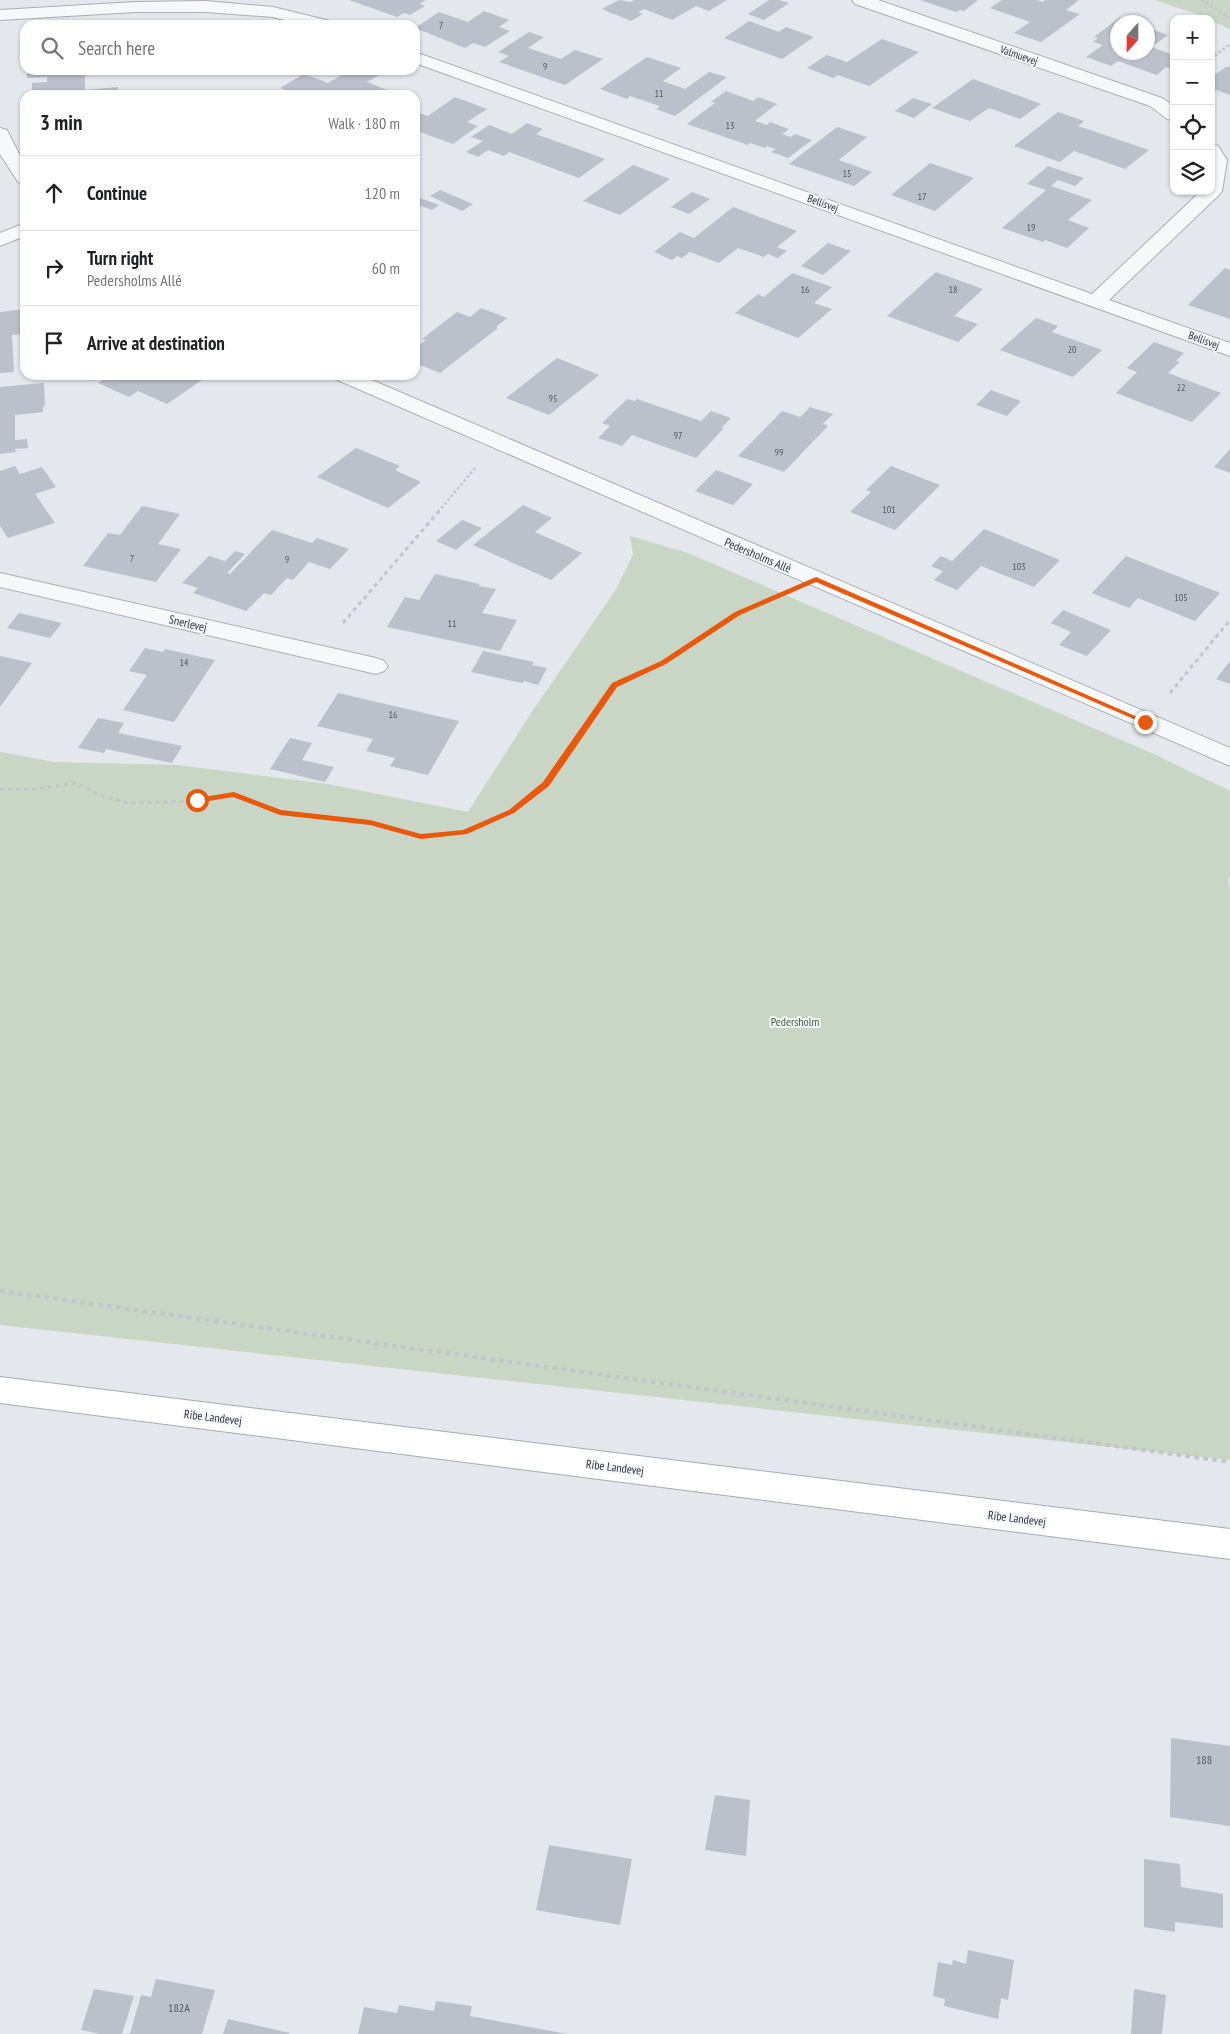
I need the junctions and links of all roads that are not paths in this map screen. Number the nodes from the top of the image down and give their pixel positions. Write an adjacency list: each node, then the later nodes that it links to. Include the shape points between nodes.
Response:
1 (861, 0): 5 (street, Valmuevej, via 1156,102)
2 (0, 15): 3 (street, via 138,5 207,6 272,12)
3 (304, 20)
4 (420, 58): 13 (street, Bellisvej)
5 (1170, 112)
6 (0, 134): 8 (street)
7 (1215, 156): 9 (street, via 1218,160)
8 (20, 171)
9 (1215, 176)
10 (1208, 195): 13 (street)
11 (20, 231): 12 (street)
12 (0, 240)
13 (1096, 301): 14 (street, Bellisvej)
14 (1230, 350)
15 (353, 380): 18 (street, Pedersholms Allé)
16 (0, 580): 17 (street, Snerlevej)
17 (376, 666)
18 (1230, 758)
19 (0, 1390): 20 (main road, Ribe Landevej)
20 (1230, 1544)

